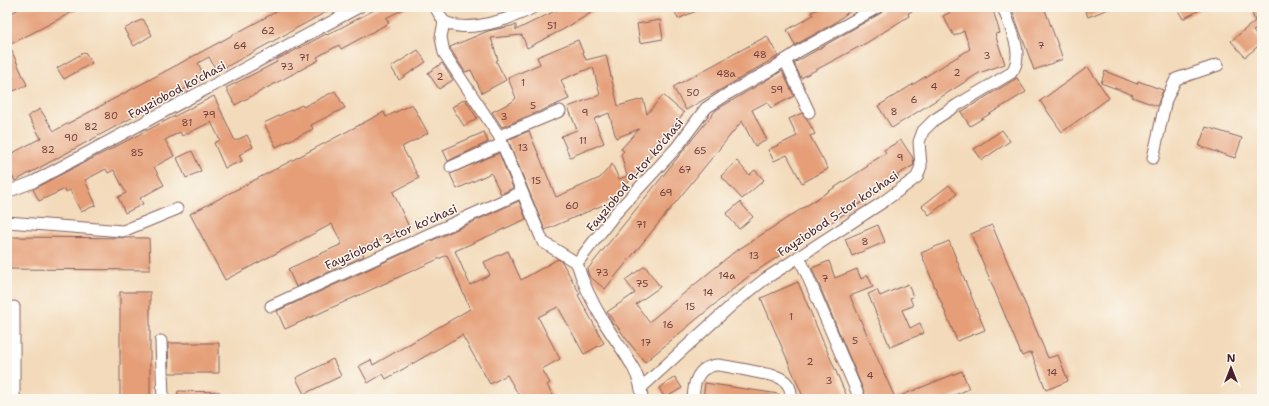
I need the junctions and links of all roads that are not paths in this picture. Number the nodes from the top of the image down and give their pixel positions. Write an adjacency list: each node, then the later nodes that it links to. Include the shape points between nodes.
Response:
1 (358, 7): 14 (street, Fayziobod ko'chasi, via 33,182)
2 (435, 7): 6 (street)
3 (534, 7): 6 (street, via 504,19 476,26)
4 (878, 7): 7 (street, Fayziobod 9-tor ko'chasi)
5 (1003, 7): 18 (street, Fayziobod 5-tor ko'chasi, via 1017,52 1016,67 1011,73 934,120 923,131 919,142 921,166 917,177)
6 (444, 22): 11 (street, via 441,37 444,53)
7 (786, 60): 10 (street); 19 (street, Fayziobod 9-tor ko'chasi, via 706,108 677,147 615,214)
8 (1218, 65): 12 (street, via 1176,79 1166,100)
9 (560, 111): 11 (street)
10 (809, 112)
11 (501, 140): 13 (street); 15 (street)
12 (1153, 158)
13 (451, 167)
14 (7, 192)
15 (522, 192): 19 (street, via 543,242); 20 (street, Fayziobod 3-tor ko'chasi)
16 (177, 209): 17 (street, via 122,231)
17 (7, 222)
18 (799, 256): 23 (street, Fayziobod 5-tor ko'chasi, via 733,304); 29 (street)
19 (577, 263): 23 (street, via 582,281 595,306)
20 (271, 306)
21 (14, 307): 24 (street)
22 (161, 341): 25 (street)
23 (642, 387): 26 (street)
24 (14, 399)
25 (163, 399)
26 (642, 399)
27 (693, 399): 28 (street, via 694,383 699,375 704,369 717,365 779,377 792,391)
28 (791, 399)
29 (860, 399)

